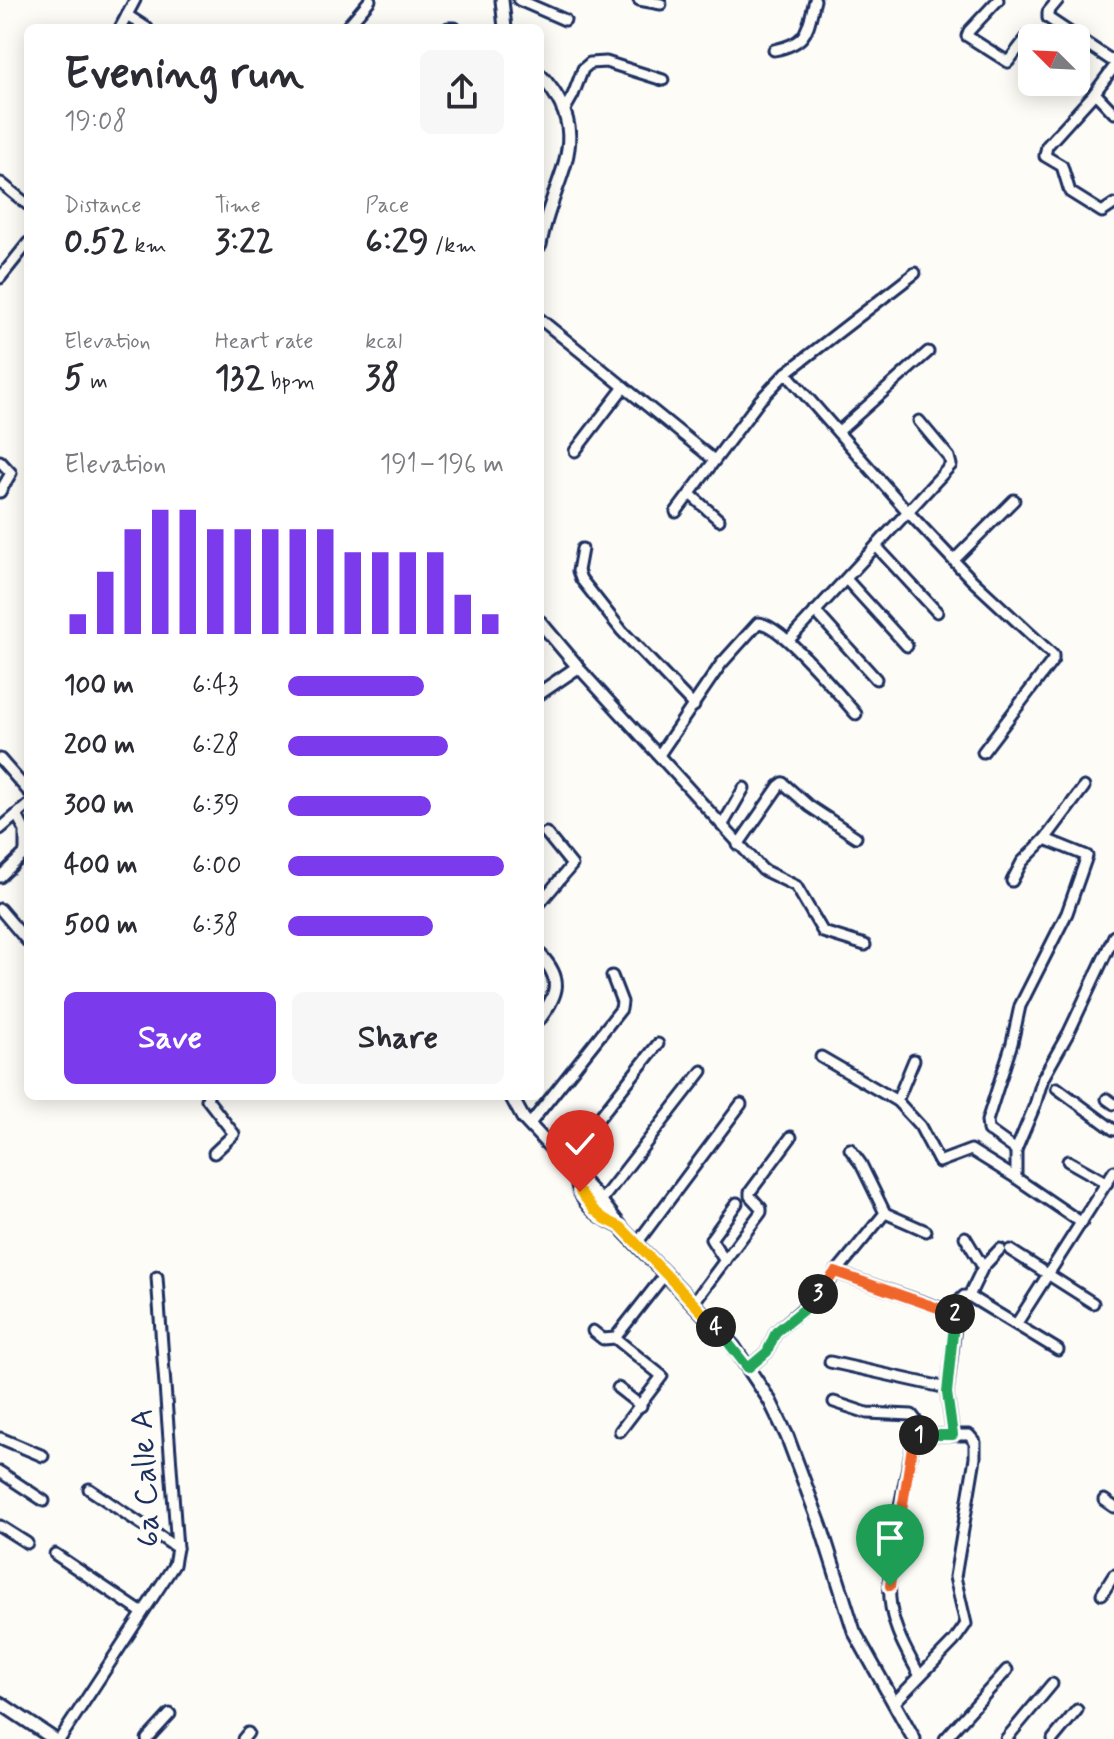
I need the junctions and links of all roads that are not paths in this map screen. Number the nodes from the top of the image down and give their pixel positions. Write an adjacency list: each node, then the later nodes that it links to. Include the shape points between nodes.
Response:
1 (135, 0): 10 (street)
2 (370, 0): 14 (street)
3 (502, 0): 15 (street)
4 (519, 0): 11 (street)
5 (639, 0): 9 (street)
6 (815, 0): 17 (street, via 812,20 800,39)
7 (998, 0): 16 (street, via 967,36 1007,62)
8 (1058, 0): 18 (street, via 1048,18)
9 (661, 4)
10 (127, 15): 12 (street); 13 (street)
11 (565, 20)
12 (122, 24)
13 (141, 24)
14 (349, 24)
15 (505, 24)
16 (1018, 48)
17 (774, 50)
18 (1114, 65): 21 (street)
19 (544, 79): 22 (street)
20 (663, 80): 22 (street, via 606,62 590,63)
21 (1095, 93): 23 (street); 26 (street, via 1046,150 1047,159 1065,170 1073,195 1102,212)
22 (564, 111): 27 (street, via 568,156)
23 (1114, 113)
24 (1, 183): 25 (street)
25 (24, 202)
26 (1114, 204)
27 (544, 225)
28 (24, 248): 30 (street)
29 (915, 273): 33 (street)
30 (0, 278)
31 (544, 322): 34 (street)
32 (928, 352): 36 (street)
33 (786, 373): 36 (street); 38 (street)
34 (624, 387): 37 (street); 38 (street)
35 (919, 421): 44 (street, via 951,463)
36 (838, 432): 44 (street)
37 (575, 451)
38 (714, 460): 41 (street)
39 (0, 461): 40 (street, via 11,473)
40 (0, 492)
41 (690, 494): 43 (street); 45 (street)
42 (1014, 500): 48 (street)
43 (676, 512)
44 (908, 512): 46 (street); 48 (street)
45 (719, 520)
46 (876, 546): 49 (street); 51 (street)
47 (582, 549): 58 (street, via 581,579)
48 (954, 560): 60 (street, via 1054,657)
49 (846, 579): 50 (street); 54 (street)
50 (815, 611): 53 (street); 56 (street)
51 (937, 612)
52 (544, 627): 55 (street)
53 (789, 640): 58 (street, via 758,623 721,664); 59 (street)
54 (907, 646)
55 (578, 667): 57 (street); 61 (street)
56 (876, 679)
57 (544, 690)
58 (694, 706): 61 (street)
59 (856, 714)
60 (983, 752)
61 (659, 755): 68 (street)
62 (0, 759): 63 (street)
63 (24, 786)
64 (1084, 787): 73 (street)
65 (744, 788): 68 (street)
66 (24, 809): 67 (street)
67 (17, 815): 69 (street); 70 (street)
68 (722, 826): 74 (street)
69 (0, 829)
70 (24, 829)
71 (546, 833): 78 (street, via 572,865)
72 (856, 837): 74 (street, via 783,783)
73 (1045, 839): 77 (street); 99 (street, via 1087,856 1065,918 1020,1006 987,1121 988,1130)
74 (738, 845): 82 (street, via 765,872 796,886 824,933)
75 (24, 857): 76 (street)
76 (0, 877)
77 (1012, 881)
78 (544, 898)
79 (0, 909): 81 (street)
80 (1114, 936): 99 (street, via 1043,1078)
81 (24, 937)
82 (865, 945)
83 (544, 960): 85 (street, via 556,987)
84 (612, 976): 95 (street, via 622,1002 620,1012)
85 (544, 1013)
86 (658, 1044): 102 (street)
87 (821, 1057): 93 (street)
88 (914, 1060): 93 (street)
89 (702, 1071): 107 (street)
90 (1057, 1088): 96 (street)
91 (208, 1100): 100 (street, via 234,1134)
92 (513, 1100): 95 (street)
93 (897, 1101): 105 (street, via 922,1129 939,1162 971,1150)
94 (741, 1104): 114 (street)
95 (529, 1125): 102 (street)
96 (1114, 1130)
97 (791, 1137): 115 (street, via 750,1192 762,1210)
98 (850, 1149): 109 (street)
99 (1016, 1150): 105 (street)
100 (214, 1153)
101 (1068, 1161): 106 (street)
102 (563, 1163): 104 (street)
103 (1114, 1171): 106 (street)
104 (577, 1178): 107 (street); 111 (street, via 594,1210)
105 (1016, 1178): 110 (street)
106 (1107, 1183): 110 (street)
107 (601, 1201): 111 (street)
108 (737, 1203): 115 (street, via 711,1239)
109 (885, 1213): 112 (street); 117 (street)
110 (1082, 1223): 119 (street)
111 (621, 1227): 114 (street)
112 (926, 1231)
113 (965, 1237): 116 (street)
114 (637, 1243): 118 (street)
115 (725, 1261): 122 (street)
116 (983, 1267): 119 (street, via 1005,1249); 121 (street)
117 (835, 1272): 124 (street); 130 (street)
118 (666, 1273): 122 (street); 127 (street)
119 (1049, 1274): 123 (street); 125 (street)
120 (157, 1277): 147 (street, 6a Calle A)
121 (969, 1296): 124 (street, via 959,1299); 125 (street)
122 (694, 1302): 130 (street)
123 (1093, 1303)
124 (955, 1313): 132 (street)
125 (1017, 1323): 128 (street)
126 (593, 1331): 127 (street, via 603,1339)
127 (615, 1338): 134 (street, via 662,1374)
128 (1058, 1350)
129 (830, 1362): 132 (street)
130 (748, 1368): 156 (street, via 787,1436 854,1631)
131 (618, 1388): 134 (street)
132 (947, 1388): 137 (street)
133 (834, 1402): 136 (street, via 867,1413 913,1416)
134 (641, 1406): 135 (street)
135 (620, 1431)
136 (918, 1435): 137 (street); 153 (street, via 890,1586 897,1630)
137 (953, 1435): 153 (street, via 971,1436 975,1447 955,1577 966,1623)
138 (0, 1438): 139 (street)
139 (43, 1456)
140 (0, 1472): 143 (street)
141 (89, 1489): 147 (street)
142 (1104, 1500): 144 (street)
143 (44, 1501)
144 (1114, 1507)
145 (0, 1526): 146 (street)
146 (27, 1543)
147 (177, 1548): 151 (street, 6a Calle A, via 174,1565)
148 (55, 1554): 151 (street)
149 (1114, 1575): 150 (street)
150 (1102, 1594)
151 (141, 1612): 160 (street, 6a Calle A)
152 (1007, 1670): 163 (street)
153 (920, 1676): 156 (street)
154 (1052, 1684): 164 (street)
155 (0, 1703): 159 (street)
156 (894, 1703): 162 (street)
157 (1077, 1710): 165 (street)
158 (170, 1714): 161 (street)
159 (54, 1739)
160 (60, 1739)
161 (147, 1739)
162 (914, 1739)
163 (945, 1739)
164 (1006, 1739)
165 (1053, 1739)

